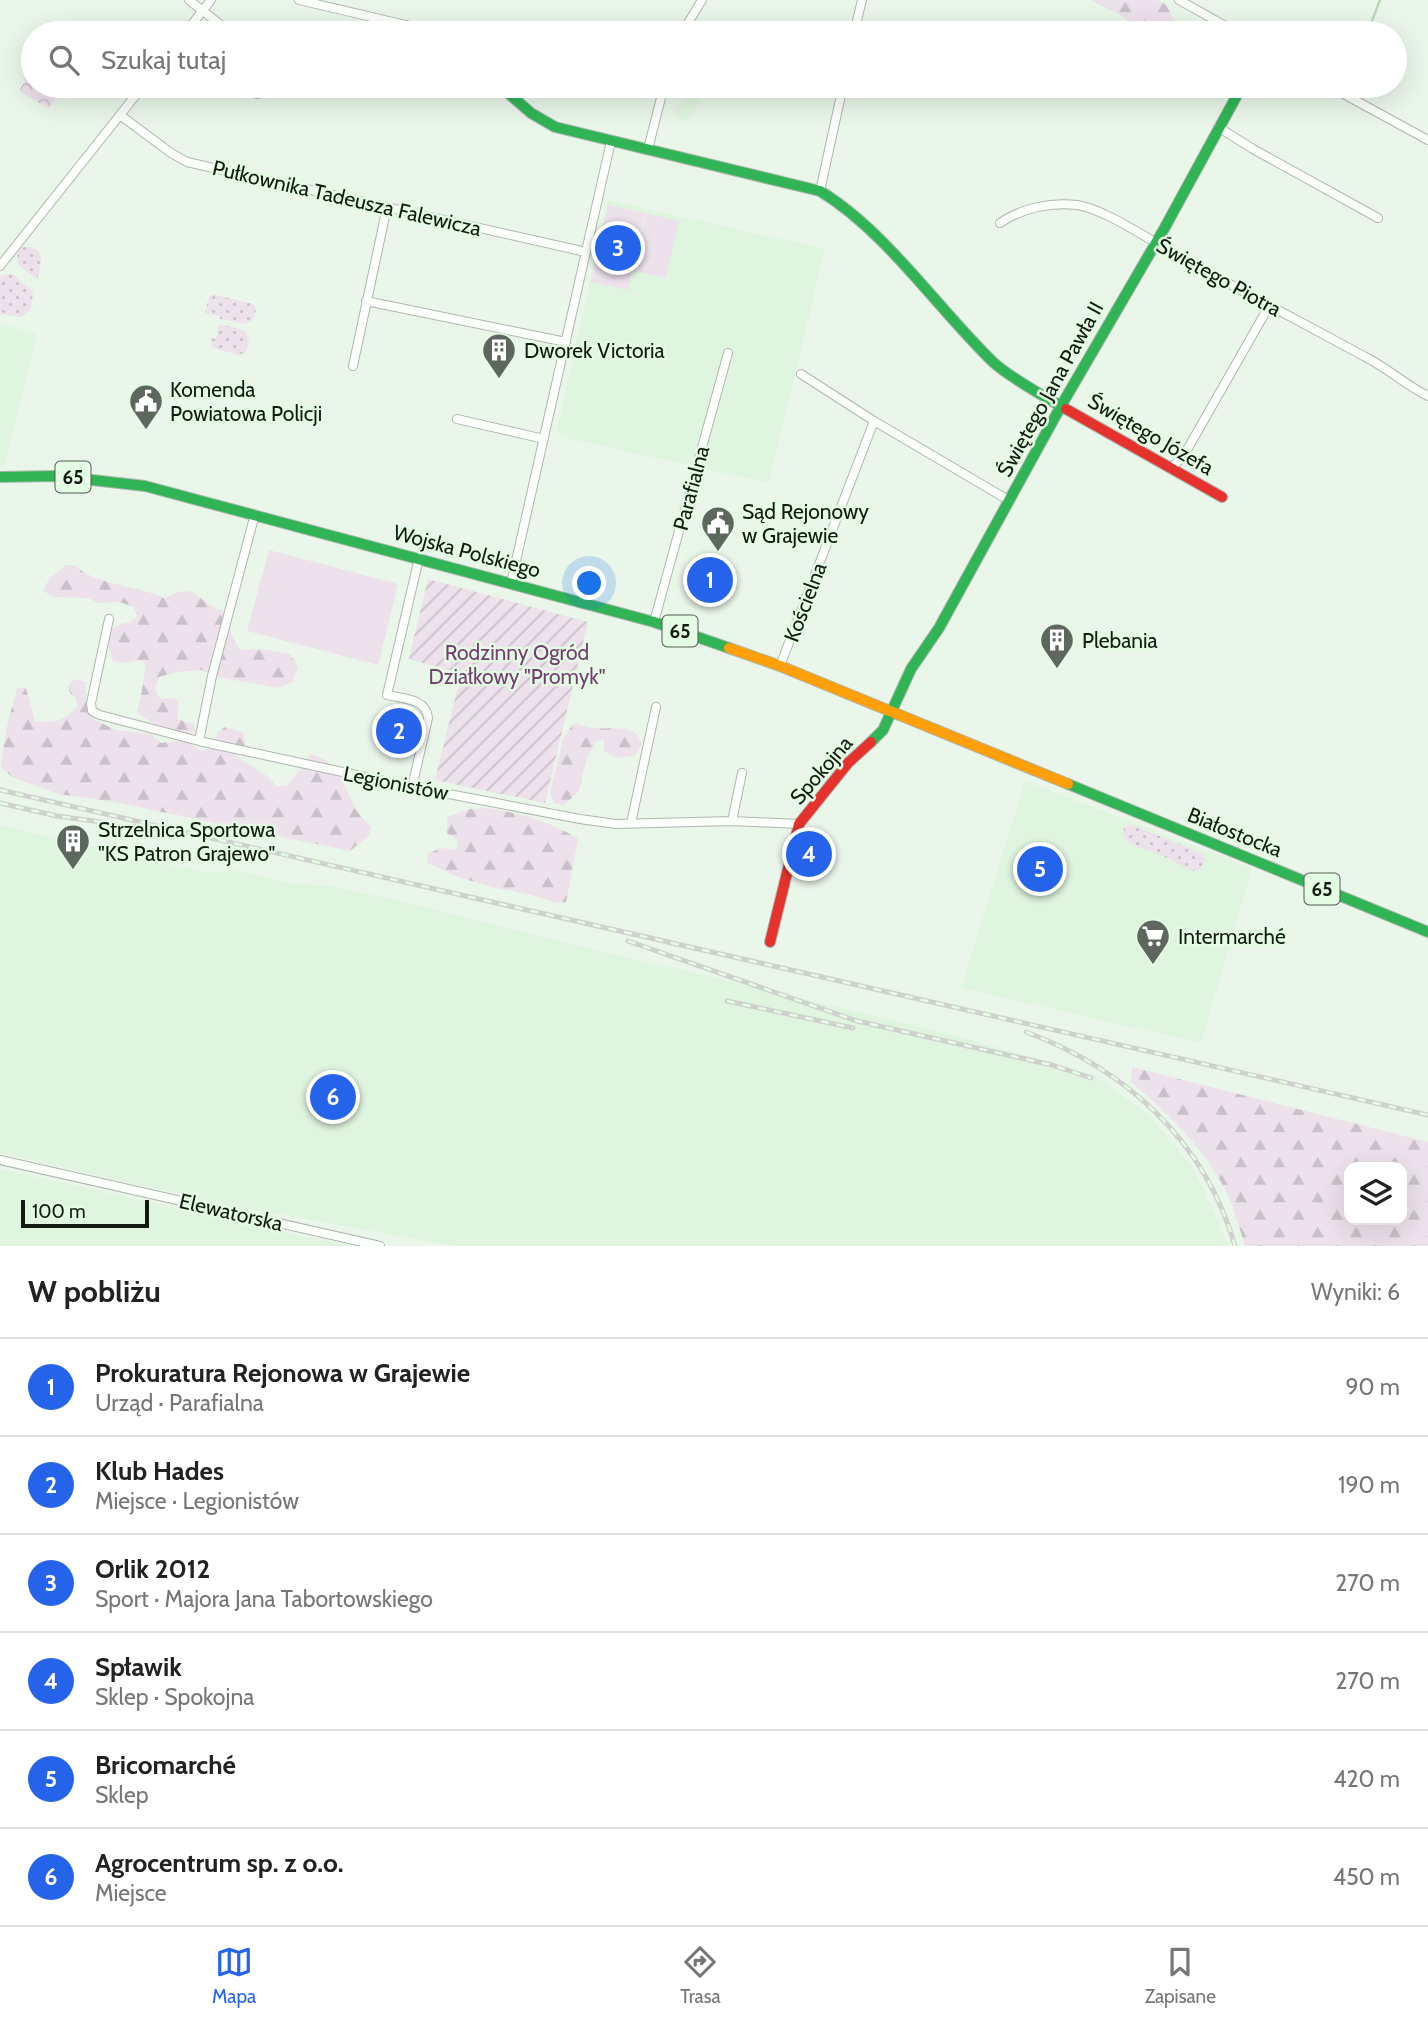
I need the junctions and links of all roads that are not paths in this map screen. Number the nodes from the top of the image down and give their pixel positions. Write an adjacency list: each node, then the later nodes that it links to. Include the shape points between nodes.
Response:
1 (189, 0): 7 (street)
2 (211, 0): 7 (street)
3 (299, 0): 10 (street)
4 (702, 0): 11 (street)
5 (862, 0): 12 (street)
6 (1180, 0): 13 (street)
7 (203, 11): 8 (street); 9 (street)
8 (195, 21)
9 (216, 21)
10 (389, 21)
11 (689, 21)
12 (857, 21)
13 (1217, 21)
14 (133, 98): 20 (street)
15 (514, 98): 23 (street, via 538,119)
16 (661, 98): 24 (street)
17 (840, 98): 25 (street)
18 (1235, 98): 21 (street, Świętego Jana Pawła II)
19 (1351, 98): 22 (street)
20 (120, 115): 26 (street, Pułkownika Tadeusza Falewicza, via 187,162); 31 (street)
21 (1218, 127): 27 (street); 29 (street, Świętego Jana Pawła II)
22 (1428, 140)
23 (611, 141): 24 (street); 30 (street)
24 (648, 149): 25 (street)
25 (820, 191): 39 (street, Świętego Józefa, via 869,229 995,364)
26 (387, 207): 30 (street, Pułkownika Tadeusza Falewicza); 32 (street)
27 (1378, 218)
28 (1000, 223): 29 (street, Świętego Piotra, via 1030,209 1076,205)
29 (1155, 242): 33 (street, Świętego Piotra); 39 (street, Świętego Jana Pawła II)
30 (586, 252): 34 (street)
31 (0, 266)
32 (366, 300): 34 (street); 36 (street)
33 (1269, 306): 38 (street, Świętego Piotra); 43 (street, via 1183,458)
34 (566, 342): 42 (street)
35 (728, 353): 51 (street, Parafialna)
36 (353, 366)
37 (801, 374): 41 (street)
38 (1428, 396)
39 (1062, 406): 43 (street, Świętego Józefa); 46 (street, Świętego Jana Pawła II)
40 (457, 419): 42 (street)
41 (874, 421): 46 (street); 52 (street, Kościelna)
42 (544, 439): 49 (street)
43 (1172, 467): 45 (street, Świętego Józefa)
44 (0, 477): 47 (street, Wojska Polskiego / 65, via 57,476 132,484)
45 (1222, 497)
46 (1010, 501): 54 (street, Świętego Jana Pawła II, via 912,669)
47 (255, 514): 48 (street, Wojska Polskiego / 65); 55 (street)
48 (419, 558): 49 (street, Wojska Polskiego / 65); 58 (street, via 387,695 417,701 428,712)
49 (511, 583): 51 (street, Wojska Polskiego / 65)
50 (109, 619): 55 (street, Legionistów, via 92,710)
51 (654, 622): 52 (street, Wojska Polskiego / 65)
52 (780, 666): 54 (street, Wojska Polskiego / 65)
53 (656, 707): 60 (street)
54 (893, 712): 56 (street, Wojska Polskiego / 65); 61 (street, Spokojna, via 877,738 848,763)
55 (199, 741): 58 (street, Legionistów)
56 (1027, 768): 62 (street, Białostocka / 65)
57 (742, 774): 59 (street)
58 (412, 787): 60 (street, Legionistów, via 580,819)
59 (732, 821): 60 (street, Legionistów); 61 (street, Legionistów)
60 (631, 823)
61 (799, 824): 63 (street, Spokojna)
62 (1428, 932)
63 (770, 942)
64 (0, 1160): 65 (street, Elewatorska)
65 (380, 1246)

